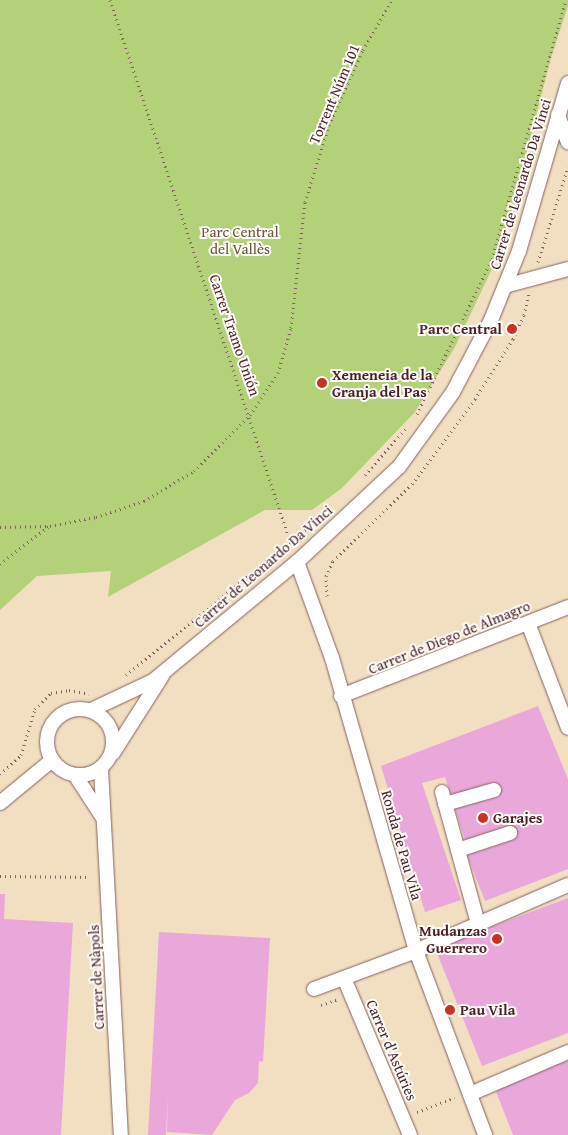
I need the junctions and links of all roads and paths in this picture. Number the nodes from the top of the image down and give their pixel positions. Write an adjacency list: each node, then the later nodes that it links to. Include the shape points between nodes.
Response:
1 (110, 0): 9 (path, Carrer Tramo Unión)
2 (392, 0): 9 (path, Torrent Núm 101, via 364,50 329,125 305,202 291,328 278,373)
3 (566, 0): 10 (path, via 492,259)
4 (568, 83): 5 (street, Carrer de Leonardo Da Vinci)
5 (558, 116): 6 (street); 8 (street, Carrer de Leonardo Da Vinci, via 520,251)
6 (568, 142)
7 (568, 269): 8 (street)
8 (505, 286): 17 (street, Carrer de Leonardo Da Vinci, via 453,392 399,467)
9 (250, 415): 14 (path, Torrent Núm 101, via 194,471 144,501 96,517); 16 (path, Carrer Tramo Unión)
10 (414, 418)
11 (408, 426): 12 (path)
12 (363, 478)
13 (325, 514): 22 (path)
14 (50, 526): 15 (path, Torrent Núm 101); 18 (path)
15 (0, 527)
16 (288, 535)
17 (297, 562): 21 (street, Carrer de Leonardo Da Vinci); 24 (street, Ronda de Pau Vila, via 326,642)
18 (0, 564)
19 (568, 607): 20 (street, Carrer de Diego de Almagro)
20 (528, 623): 24 (street, Carrer de Diego de Almagro); 26 (street)
21 (167, 669): 25 (street, Carrer de Leonardo Da Vinci, via 153,681); 27 (street, Carrer de Leonardo Da Vinci)
22 (125, 676)
23 (95, 694): 30 (path, via 69,690 52,693 35,709 21,755)
24 (341, 696): 41 (street, Ronda de Pau Vila)
25 (91, 710): 27 (street, via 108,723 113,739); 28 (street, via 71,710 54,721 47,740)
26 (568, 728)
27 (112, 755): 29 (street)
28 (52, 760): 31 (street, via 62,770); 33 (street)
29 (101, 769): 31 (street); 34 (street, Carrer de Nàpols)
30 (0, 774)
31 (74, 775): 34 (street)
32 (494, 790): 36 (street, via 443,798)
33 (0, 803)
34 (103, 818): 48 (street, Carrer de Nàpols)
35 (510, 833): 36 (street)
36 (458, 850): 40 (street)
37 (0, 876): 38 (path)
38 (90, 877)
39 (568, 884): 40 (street)
40 (478, 924): 41 (street)
41 (416, 951): 42 (street); 45 (street, Ronda de Pau Vila)
42 (344, 978): 43 (street); 47 (street, Carrer d'Astúries)
43 (314, 989)
44 (568, 1052): 45 (street)
45 (470, 1094): 50 (street, Ronda de Pau Vila)
46 (454, 1098): 47 (path)
47 (403, 1117): 49 (street, Carrer d'Astúries)
48 (121, 1135)
49 (410, 1135)
50 (485, 1135)

